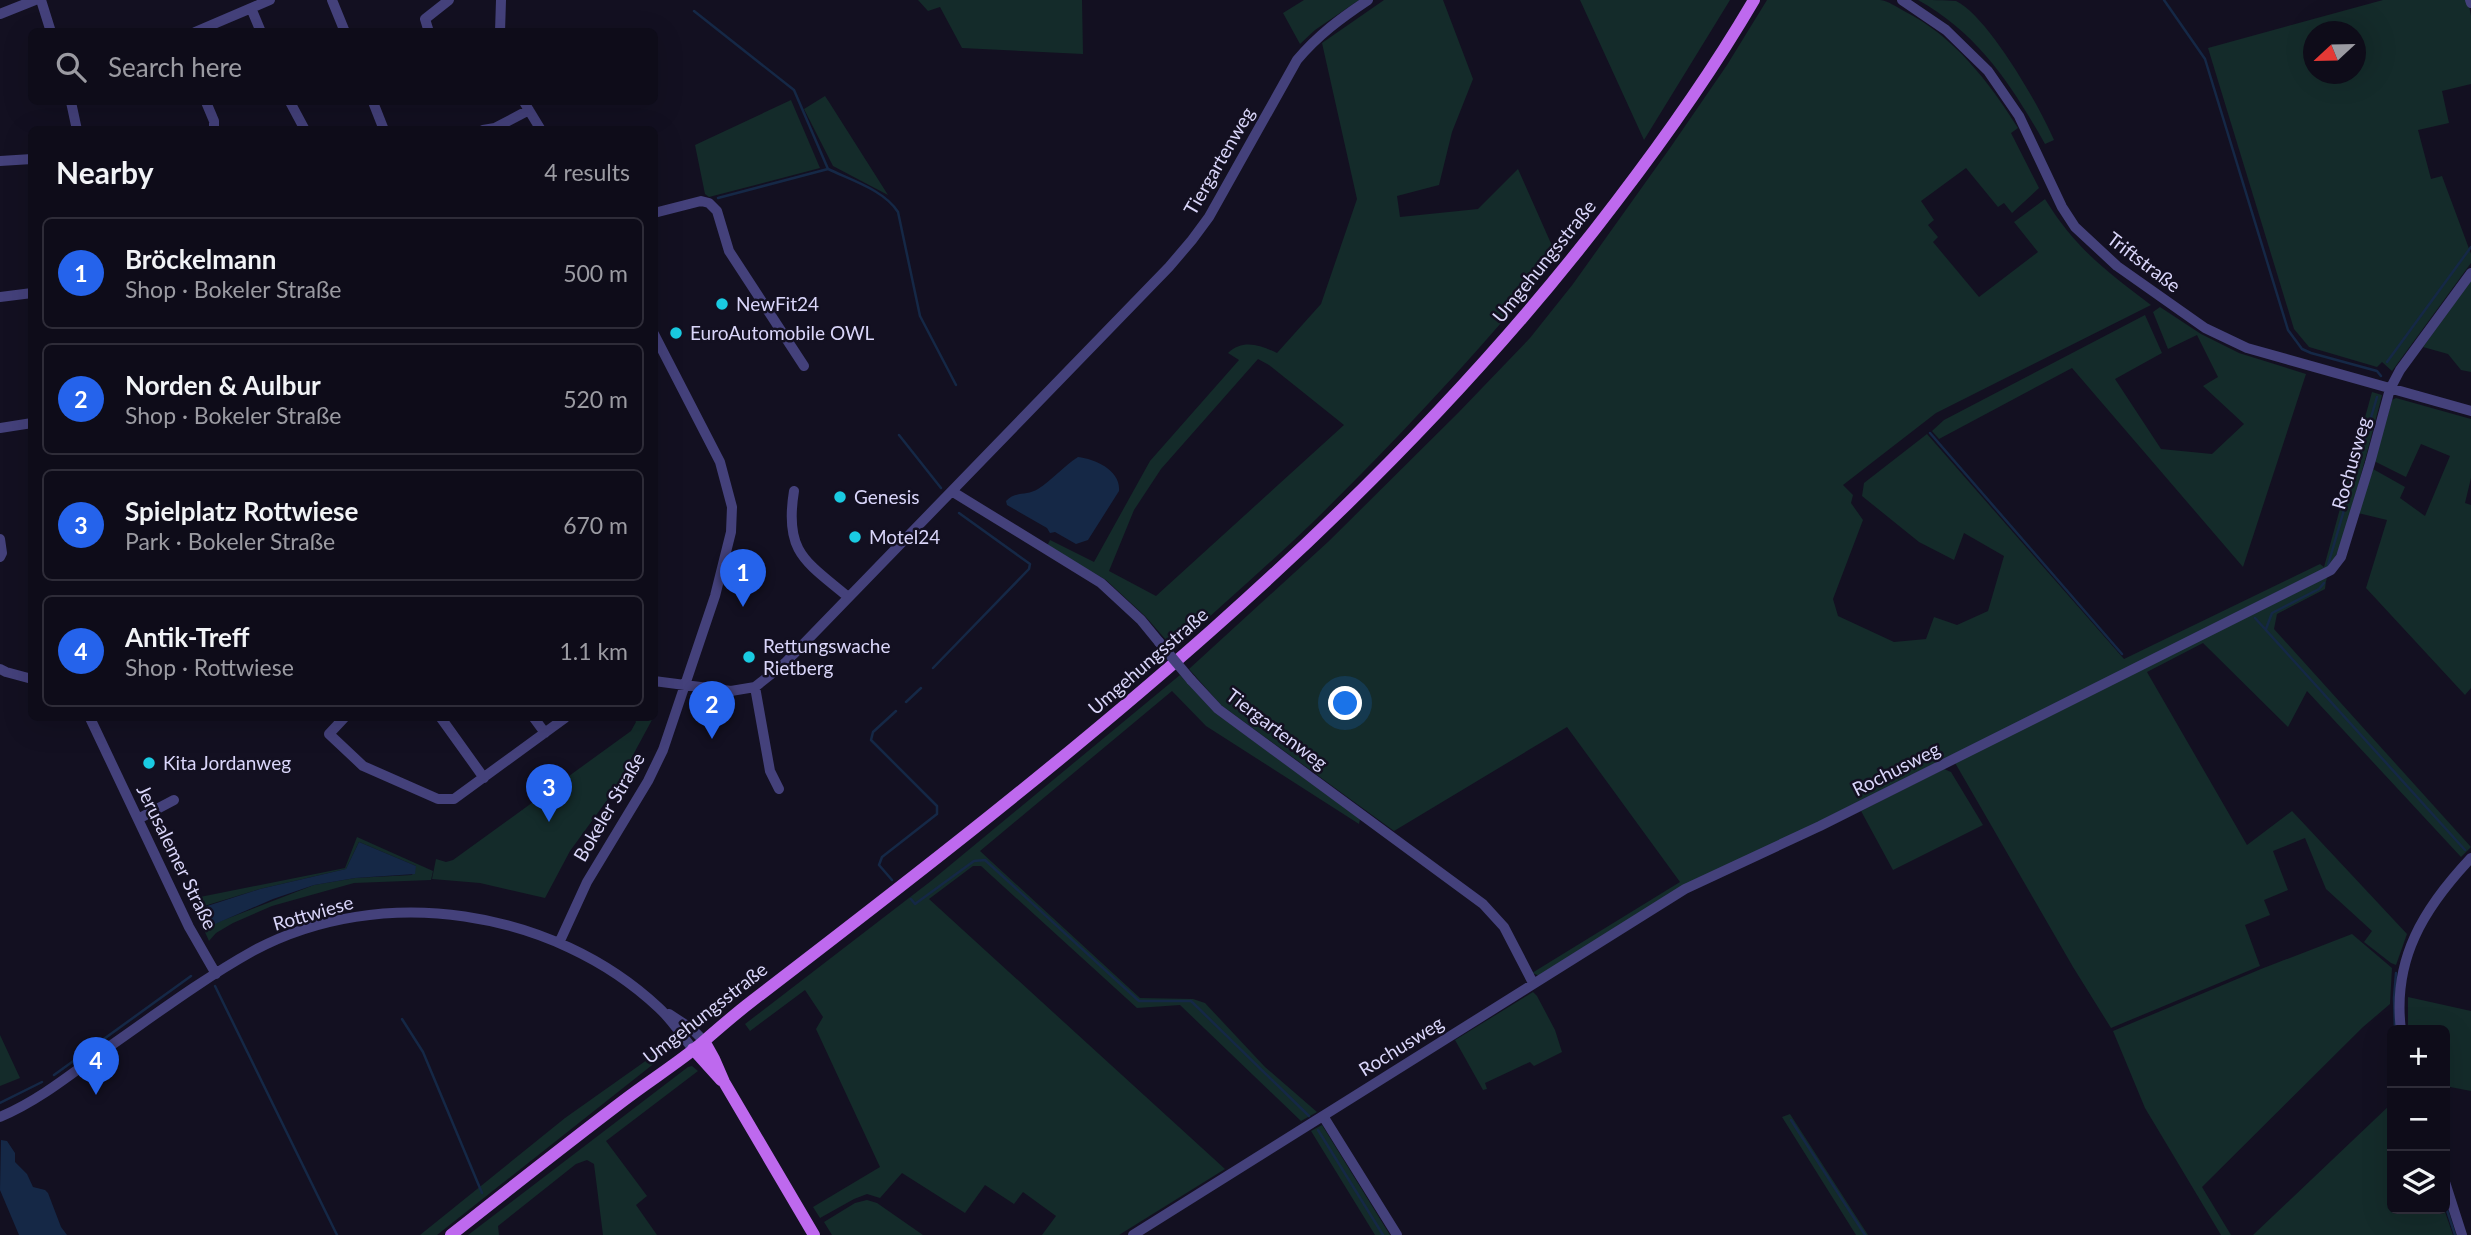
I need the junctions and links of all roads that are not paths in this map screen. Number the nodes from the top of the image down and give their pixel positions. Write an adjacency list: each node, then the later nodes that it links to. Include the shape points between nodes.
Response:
1 (35, 0): 11 (street)
2 (41, 0): 12 (street)
3 (270, 0): 10 (street)
4 (332, 0): 15 (street)
5 (449, 0): 16 (street, via 425,19)
6 (501, 0): 17 (street)
7 (1368, 0): 42 (street, Tiergartenweg, via 1331,25 1297,60 1192,240)
8 (1754, 0): 66 (main road, Umgehungsstraße, via 1661,143 1569,264 1448,402 1321,532 1080,745)
9 (1902, 0): 37 (street, Triftstraße, via 1946,30 1988,71 2019,116 2062,207 2083,236 2117,266 2205,328 2247,348)
10 (251, 8): 13 (street); 14 (street)
11 (0, 13)
12 (50, 28)
13 (204, 28)
14 (259, 28)
15 (343, 28)
16 (428, 28)
17 (500, 28)
18 (72, 105): 23 (street)
19 (207, 105): 24 (street)
20 (292, 105): 25 (street)
21 (374, 105): 26 (street)
22 (526, 106): 27 (street); 28 (street)
23 (77, 126)
24 (214, 126)
25 (303, 126)
26 (382, 126)
27 (498, 126)
28 (538, 126)
29 (28, 159): 30 (street)
30 (0, 162)
31 (658, 212): 36 (street, via 701,201 717,211 729,251)
32 (2471, 273): 37 (street, Rochusweg)
33 (28, 294): 34 (street)
34 (0, 297)
35 (658, 351): 49 (street, Bokeler Straße, via 720,462 732,507 728,551)
36 (804, 366)
37 (2390, 389): 38 (street, Triftstraße); 64 (street, Rochusweg, via 2341,557 2331,570 1685,889)
38 (2471, 411)
39 (28, 424): 40 (street)
40 (0, 428)
41 (794, 491): 45 (street, via 790,529 796,547)
42 (953, 492): 45 (street, Tiergartenweg); 64 (street, Tiergartenweg, bridge, via 1101,583 1141,620 1218,709 1483,904 1504,927)
43 (0, 539): 44 (street)
44 (0, 557)
45 (848, 597): 50 (street, Tiergartenweg, via 785,663)
46 (0, 669): 47 (street)
47 (28, 678)
48 (658, 682): 49 (street)
49 (685, 686): 50 (street, via 725,691); 62 (street, Bokeler Straße, via 649,780 587,882)
50 (755, 687): 58 (street, via 770,771)
51 (91, 721): 60 (street, Jerusalemer Straße)
52 (341, 721): 57 (street, via 329,734 363,766 438,799 454,799)
53 (443, 721): 57 (street)
54 (536, 721): 56 (street)
55 (561, 721): 56 (street)
56 (545, 733): 57 (street)
57 (484, 778)
58 (779, 789)
59 (174, 800): 60 (street)
60 (138, 819): 63 (street, Jerusalemer Straße)
61 (2471, 858): 65 (street, via 2427,911 2413,938 2403,971)
62 (559, 943): 63 (street, Rottwiese, via 466,917 373,915 283,937); 66 (street, Rottwiese, via 604,966 692,1029)
63 (216, 974): 67 (street, Rottwiese, via 36,1098)
64 (1533, 983): 68 (street, Rochusweg)
65 (2401, 1025)
66 (698, 1045): 70 (main road, Umgehungsstraße); 71 (main road)
67 (0, 1116)
68 (1323, 1116): 72 (street, Rochusweg); 73 (street)
69 (2450, 1198): 74 (street)
70 (451, 1235)
71 (814, 1235)
72 (1133, 1235)
73 (1397, 1235)
74 (2462, 1235)

